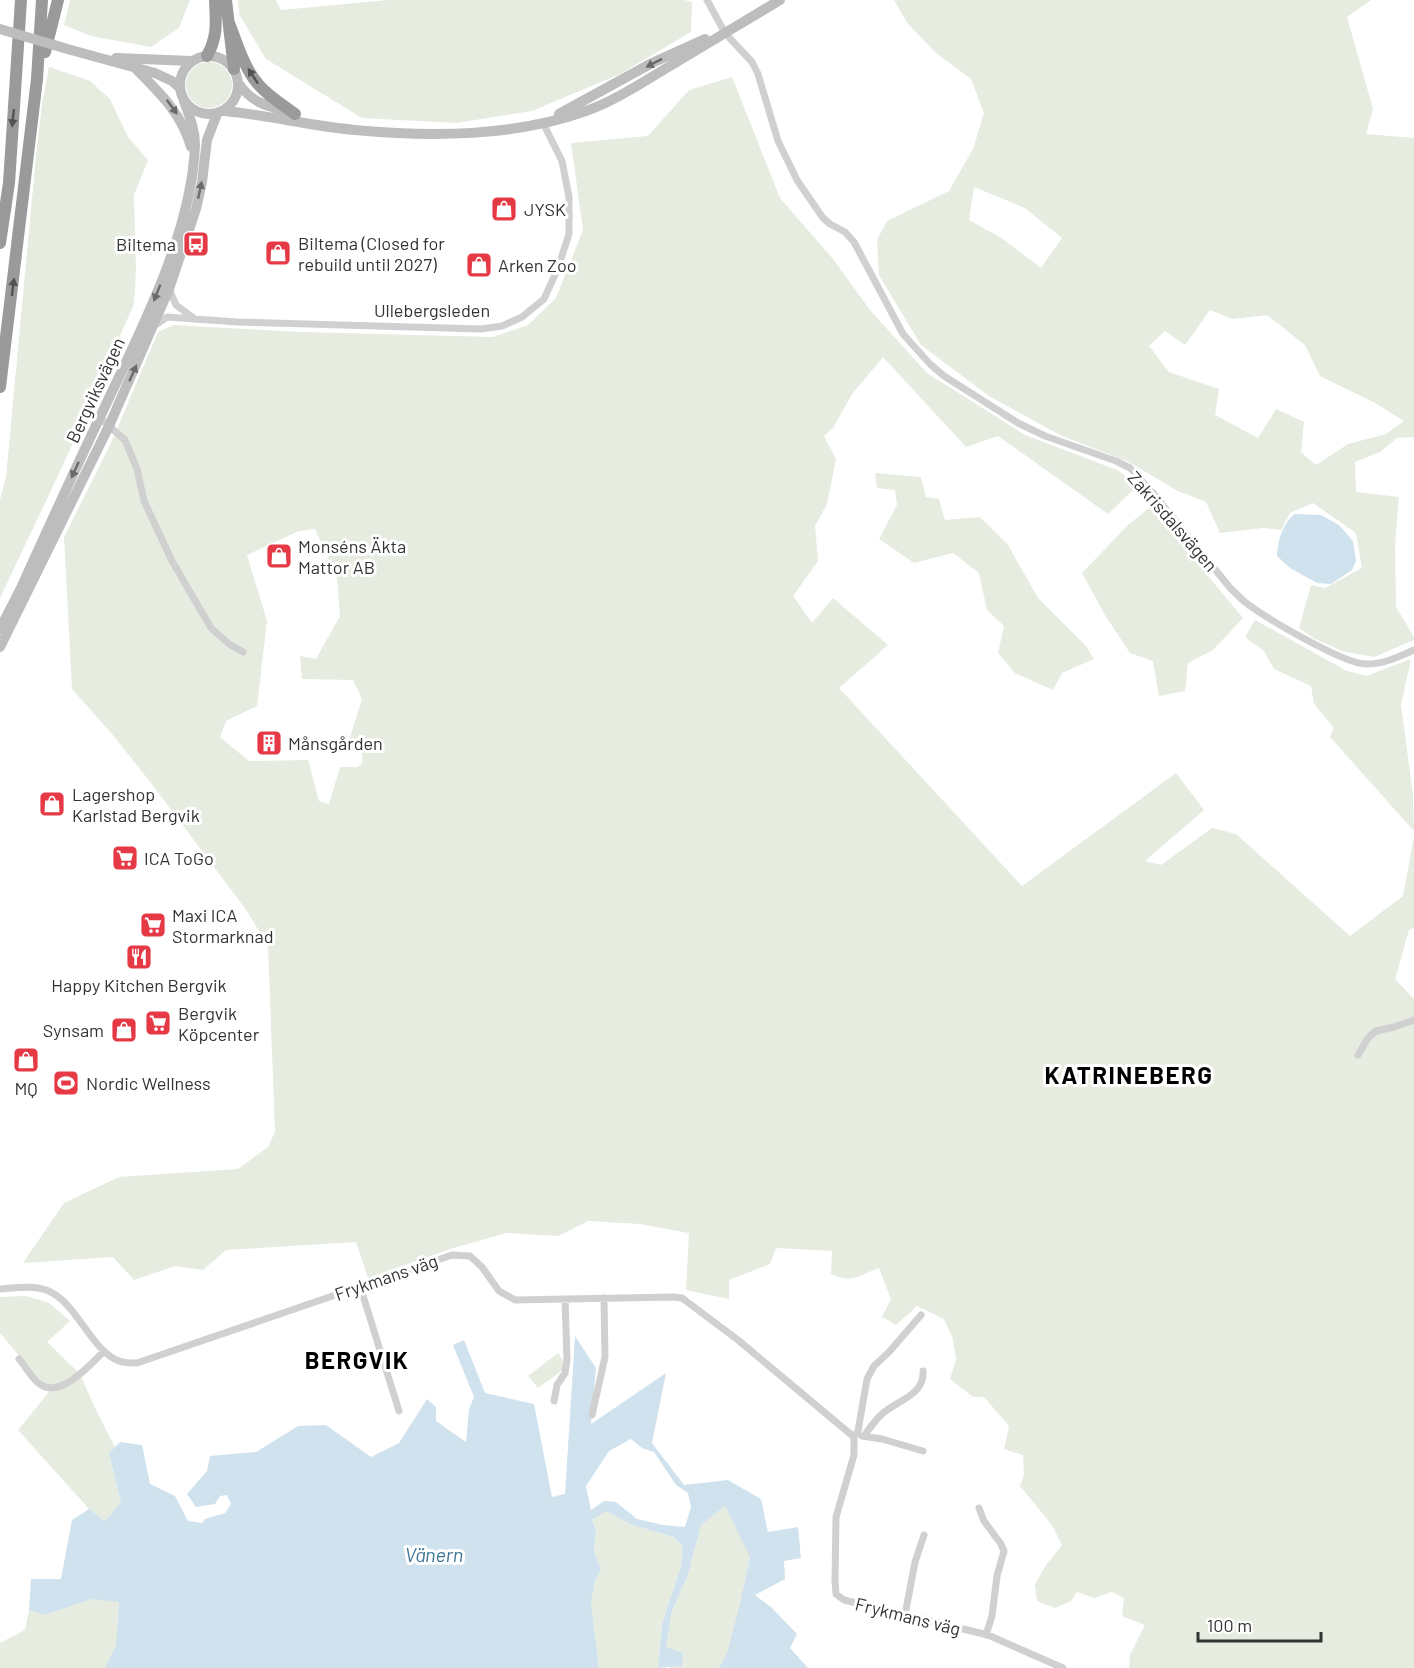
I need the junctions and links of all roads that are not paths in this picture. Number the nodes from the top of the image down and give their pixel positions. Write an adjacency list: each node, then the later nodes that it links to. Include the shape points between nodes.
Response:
1 (16, 0): 17 (highway)
2 (21, 0): 17 (highway)
3 (42, 0): 18 (highway)
4 (58, 0): 18 (highway)
5 (215, 0): 13 (highway, via 217,28)
6 (226, 0): 9 (highway)
7 (707, 0): 11 (street, Zakrisdalsvägen)
8 (780, 0): 11 (street)
9 (229, 23): 16 (highway); 23 (highway, one-way to 9, via 257,83)
10 (0, 29): 12 (street, bridge)
11 (725, 33): 24 (street, via 601,105); 36 (street, Zakrisdalsvägen, via 759,74 778,141 797,180 823,218 846,232 854,242 903,334 930,364 1018,423 1130,468 1231,589 1289,629 1318,646 1364,664)
12 (76, 51): 14 (street, via 125,59); 15 (street)
13 (207, 56): 14 (street); 16 (street, via 222,59)
14 (192, 61): 20 (street, via 185,69)
15 (135, 69): 20 (street, via 165,77); 26 (street, Bergviksvägen, one-way to 26, via 173,108)
16 (234, 69): 19 (street)
17 (17, 75): 27 (highway, one-way to 27)
18 (37, 79): 31 (highway, one-way to 18)
19 (239, 84): 22 (street, via 235,100); 23 (street, via 257,102)
20 (180, 88): 21 (street)
21 (184, 101): 22 (street, via 198,113); 26 (street, Bergviksvägen, via 194,132)
22 (220, 112): 25 (street, via 252,113); 28 (street, Bergviksvägen, one-way to 22, via 196,209 207,140)
23 (296, 114): 25 (street)
24 (543, 123): 25 (street, via 486,133 430,134); 29 (street, Ullebergsleden, via 562,161 569,197 569,234 544,299 522,317 502,326 481,329)
25 (327, 126)
26 (194, 156): 32 (street, Bergviksvägen, one-way to 32, via 181,222 162,280)
27 (0, 243)
28 (169, 289): 29 (street, via 176,305); 30 (street, Bergviksvägen)
29 (197, 320): 30 (street, Ullebergsleden, via 167,317)
30 (154, 326): 33 (street, Bergviksvägen, one-way to 30)
31 (0, 387)
32 (100, 418): 33 (street); 34 (street, Bergviksvägen, one-way to 34)
33 (109, 426): 35 (street, Bergviksvägen); 37 (street, Bergviksvägen, via 125,440 144,501 172,561 211,628)
34 (0, 629)
35 (0, 647)
36 (1414, 650)
37 (243, 652)
38 (1414, 1020): 39 (street, via 1376,1031)
39 (1358, 1055)
40 (360, 1286): 43 (street, Frykmans väg, via 452,1255 470,1256 499,1291 515,1300); 45 (street, Frykmans väg, via 137,1363 120,1361); 49 (street)
41 (0, 1289): 45 (street, Frykmans väg, via 36,1287 49,1291 61,1299)
42 (604, 1298): 43 (street, Frykmans väg); 50 (street, via 605,1357); 52 (street, Frykmans väg, via 682,1298)
43 (565, 1299): 48 (street, via 567,1360)
44 (921, 1315): 52 (street, Frykmans väg, via 874,1366 867,1379)
45 (104, 1351): 46 (street, via 70,1382 58,1386 38,1383)
46 (19, 1359)
47 (923, 1371): 51 (street, via 917,1389 884,1412)
48 (554, 1401)
49 (399, 1411)
50 (592, 1415)
51 (864, 1436): 52 (street); 53 (street)
52 (854, 1437): 56 (street, Frykmans väg, via 854,1455 836,1516 836,1594 844,1600)
53 (922, 1451)
54 (979, 1508): 57 (street, via 1004,1551)
55 (924, 1535): 56 (street)
56 (905, 1615): 57 (street, Frykmans väg)
57 (986, 1635): 58 (street, Frykmans väg)
58 (1063, 1668)

